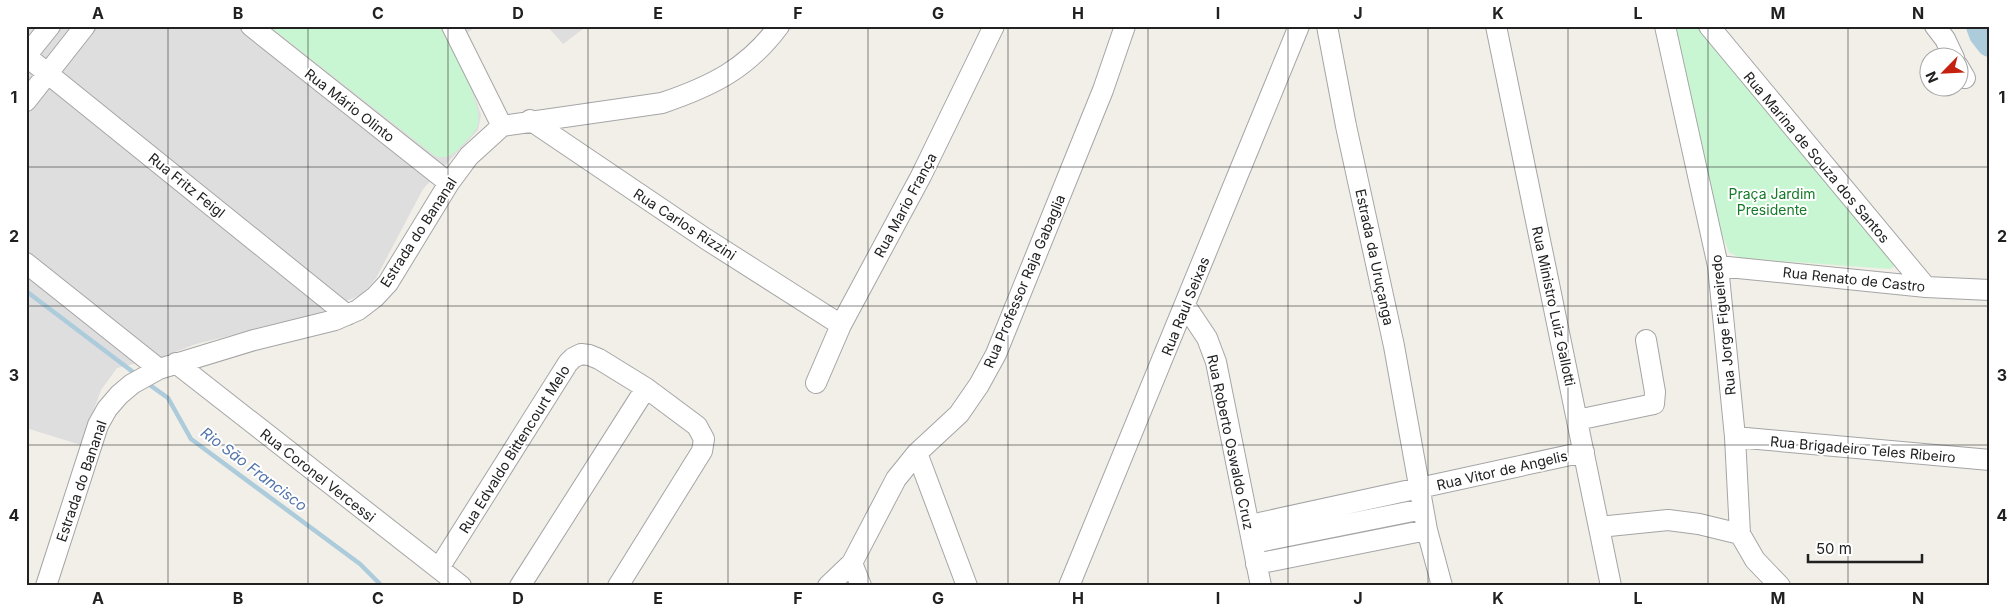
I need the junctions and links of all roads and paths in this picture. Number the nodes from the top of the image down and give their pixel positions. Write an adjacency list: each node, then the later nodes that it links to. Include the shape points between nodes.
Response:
1 (50, 26): 15 (street)
2 (85, 26): 16 (street)
3 (251, 26): 20 (street, Rua Mário Olinto)
4 (452, 26): 19 (street)
5 (779, 26): 18 (street, Estrada do Bananal, via 740,68 686,95 662,103)
6 (994, 26): 27 (street, Rua Mario França, via 921,176)
7 (1125, 26): 35 (street, Rua Professor Raja Gabaglia, via 1103,90 996,354 980,385 959,414)
8 (1299, 26): 25 (street, Rua Raul Seixas)
9 (1327, 26): 37 (street, Estrada da Uruçanga, via 1394,346)
10 (1496, 26): 32 (street, Rua Ministro Luiz Gallotti)
11 (1664, 26): 22 (street, Rua Jorge Figueiredo)
12 (1710, 26): 23 (street, Rua Marina de Souza dos Santos)
13 (1935, 26): 14 (street)
14 (1949, 48)
15 (26, 56): 16 (street, Rua Fritz Feigl)
16 (48, 73): 17 (street); 26 (street, Rua Fritz Feigl)
17 (26, 101)
18 (530, 120): 19 (street, Estrada do Bananal); 27 (street, Rua Carlos Rizzini)
19 (502, 126): 20 (street, Estrada do Bananal, via 474,151)
20 (449, 183): 26 (street, Estrada do Bananal, via 388,282 375,297)
21 (26, 263): 29 (street, Rua Coronel Vercessi)
22 (1718, 266): 23 (street, Rua Renato de Castro); 33 (street, Rua Jorge Figueiredo)
23 (1926, 287): 24 (street, Rua Renato de Castro)
24 (1990, 290)
25 (1185, 305): 41 (street, Rua Roberto Oswaldo Cruz, via 1207,338 1216,362); 53 (street, Rua Raul Seixas)
26 (347, 315): 29 (street, Estrada do Bananal)
27 (841, 325): 30 (street, Rua Mario França)
28 (1646, 340): 32 (street, via 1654,404)
29 (163, 368): 45 (street, Rua Coronel Vercessi, via 315,473); 46 (street, Estrada do Bananal, via 132,384 107,409 98,426)
30 (816, 384)
31 (646, 388): 45 (street, Rua Edvaldo Bittencourt Melo, via 599,359 581,354 573,358); 48 (street); 49 (street, Rua Edvaldo Bittencourt Melo, via 697,426 704,439 702,451)
32 (1577, 420): 34 (street, Rua Ministro Luiz Gallotti)
33 (1735, 437): 36 (street, Rua Brigadeiro Teles Ribeiro); 42 (street, Rua Jorge Figueiredo)
34 (1584, 452): 37 (street, Rua Vitor de Angelis); 39 (street, Rua Ministro Luiz Gallotti)
35 (917, 453): 43 (street, Rua Professor Raja Gabaglia, via 896,479); 52 (street)
36 (1990, 460)
37 (1420, 489): 38 (street, Estrada da Uruçanga); 41 (street)
38 (1423, 509): 40 (street, Estrada da Uruçanga); 41 (street)
39 (1599, 527): 42 (street, via 1668,520); 56 (street, Rua Ministro Luiz Gallotti)
40 (1427, 530): 44 (street); 55 (street, Estrada da Uruçanga)
41 (1252, 534): 44 (street, Rua Roberto Oswaldo Cruz)
42 (1740, 534): 57 (street, Rua Jorge Figueiredo, via 1755,560)
43 (852, 564): 50 (street, Rua Professor Raja Gabaglia); 51 (street)
44 (1256, 564): 54 (street, Rua Roberto Oswaldo Cruz)
45 (439, 568): 47 (street, Rua Coronel Vercessi)
46 (46, 586)
47 (461, 586)
48 (520, 586)
49 (618, 586)
50 (828, 586)
51 (862, 586)
52 (966, 586)
53 (1069, 586)
54 (1261, 586)
55 (1442, 586)
56 (1611, 586)
57 (1780, 586)

